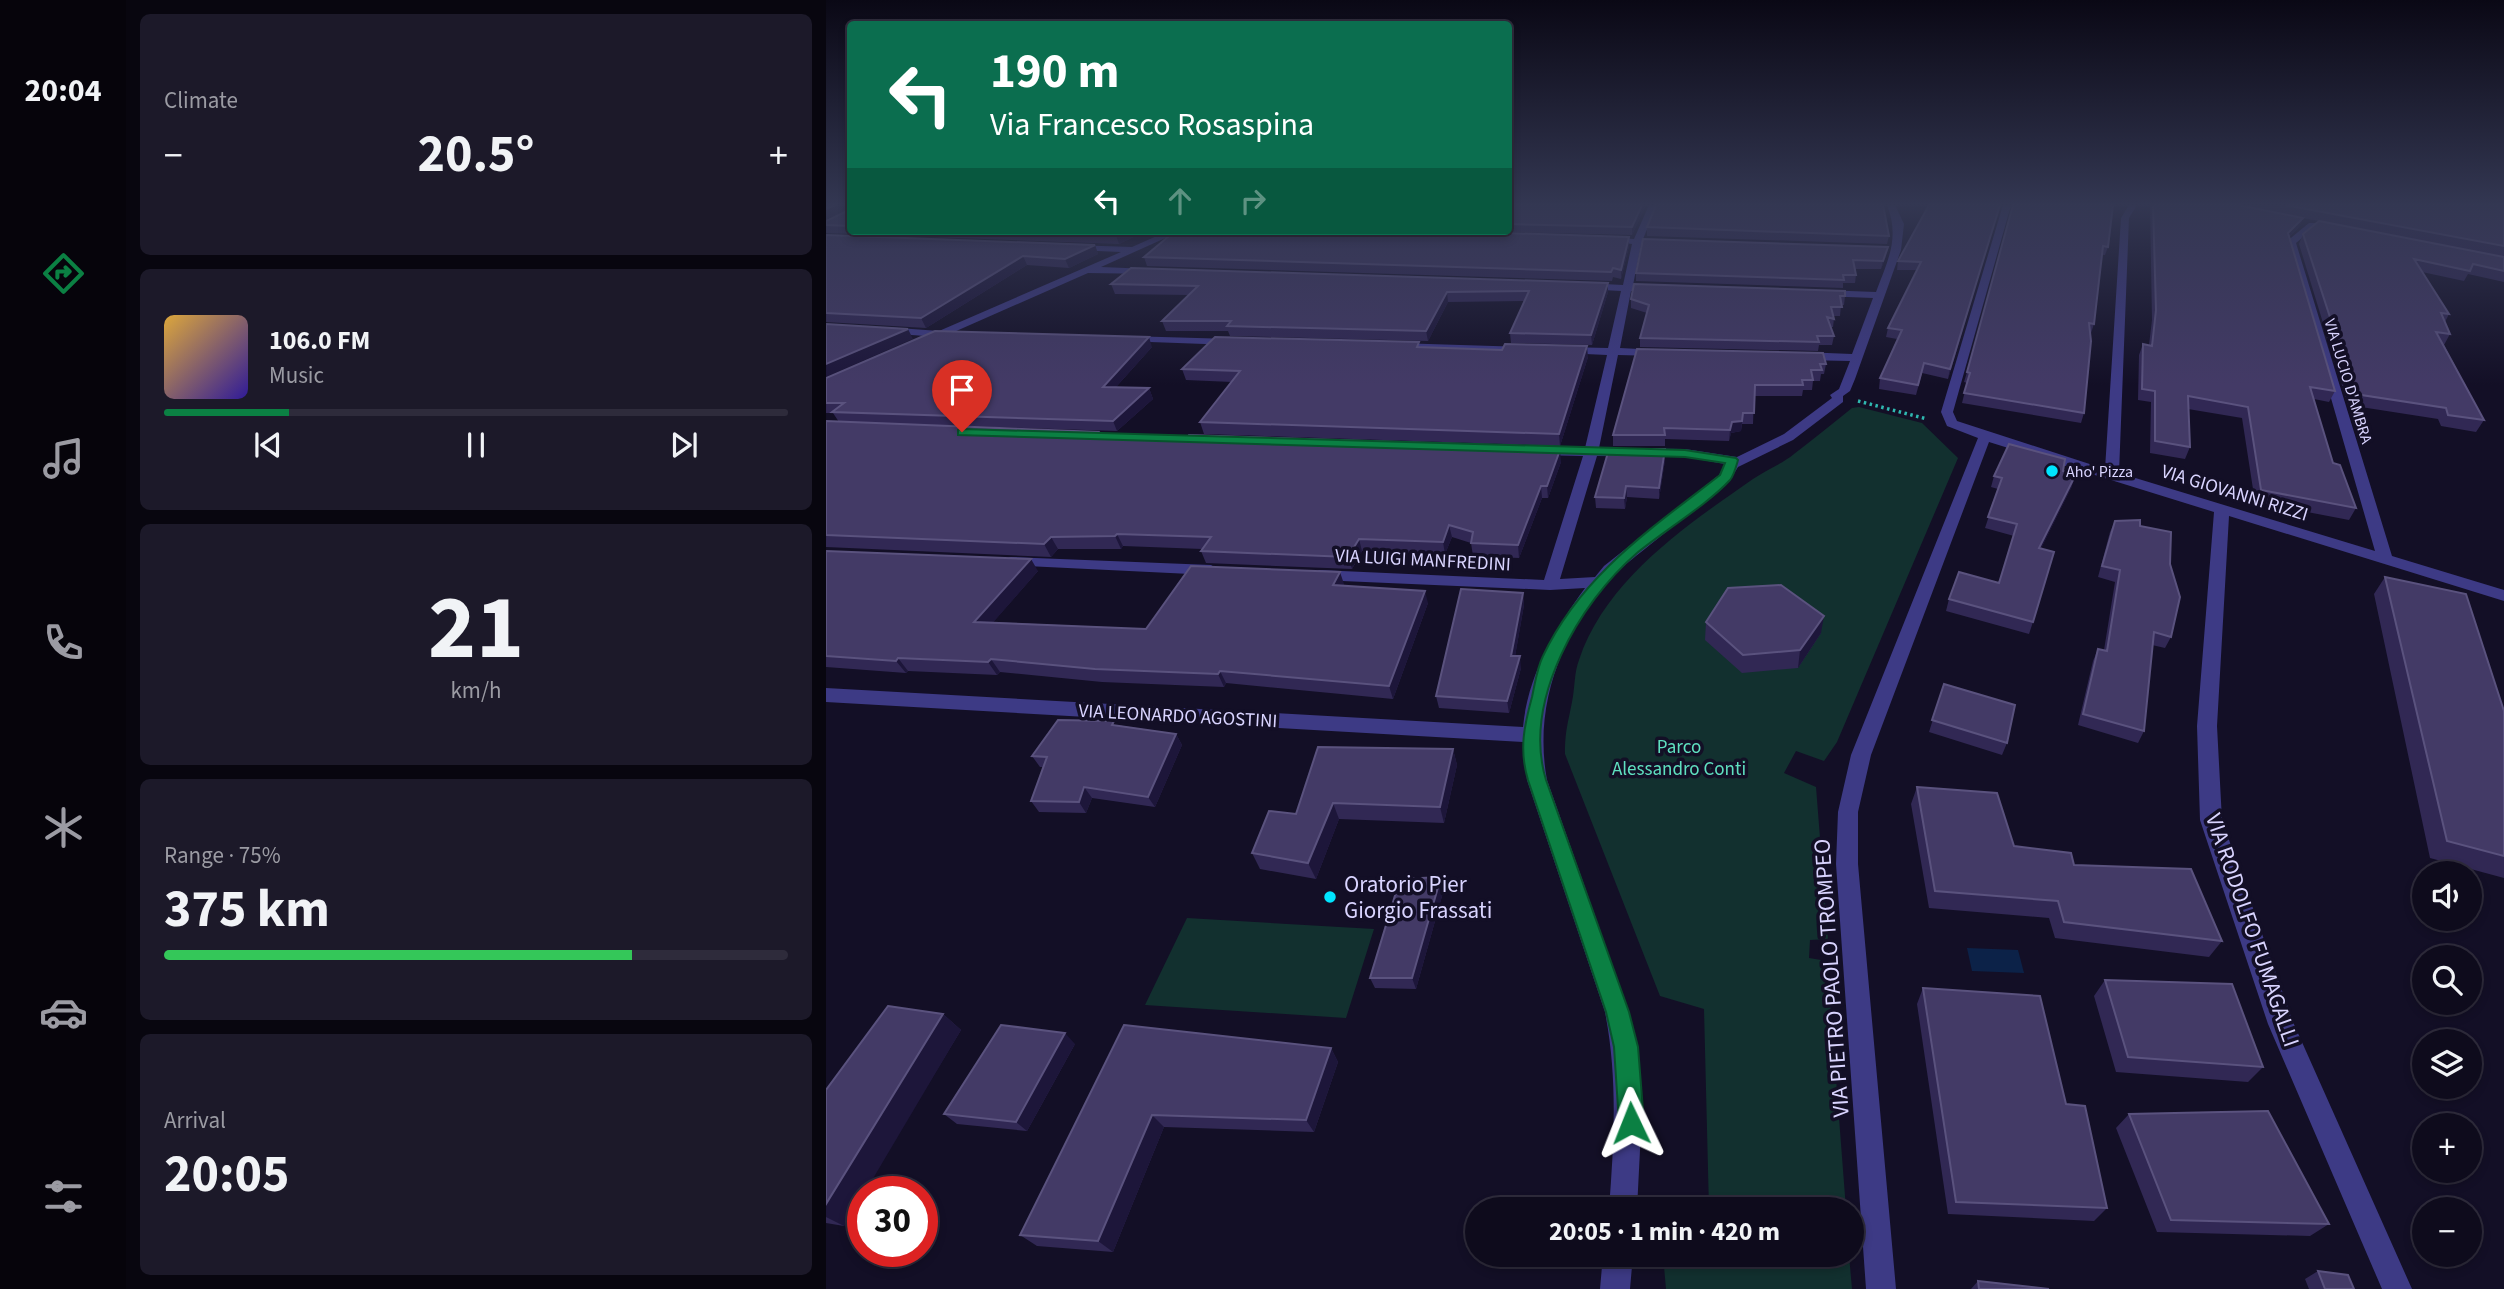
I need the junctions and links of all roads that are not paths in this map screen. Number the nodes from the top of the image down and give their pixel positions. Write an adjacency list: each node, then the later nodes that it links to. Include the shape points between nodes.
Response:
1 (1098, 265): 7 (street)
2 (1633, 265): 10 (street)
3 (1886, 265): 13 (street)
4 (1991, 265): 27 (street, via 1947,412 1947,418)
5 (2122, 265): 31 (street)
6 (2296, 265): 33 (street, VIA LUCIO D'AMBRA)
7 (1087, 270): 8 (street); 15 (street)
8 (1157, 272)
9 (1573, 286): 10 (street)
10 (1629, 288): 11 (street); 23 (street)
11 (1670, 289)
12 (1809, 293): 13 (street)
13 (1879, 295): 26 (street)
14 (866, 328): 15 (street)
15 (940, 335): 16 (street); 19 (street)
16 (967, 335)
17 (1118, 339): 18 (street)
18 (1241, 342)
19 (914, 345)
20 (1379, 346): 21 (street)
21 (1544, 350)
22 (1557, 350): 23 (street)
23 (1612, 352): 24 (street); 29 (street)
24 (1666, 353)
25 (1788, 356): 26 (street)
26 (1856, 358): 30 (street, via 1844,391 1836,395 1839,399 1757,455)
27 (1970, 431): 31 (street, VIA GIOVANNI RIZZI); 45 (street, VIA PIETRO PAOLO TROMPEO, via 1861,755 1848,812 1847,864)
28 (1521, 451): 29 (street)
29 (1591, 453): 30 (street, via 1702,454 1732,460); 38 (street)
30 (1732, 464): 37 (street, via 1726,477)
31 (2112, 475): 32 (street, VIA GIOVANNI RIZZI)
32 (2222, 508): 33 (street, VIA GIOVANNI RIZZI); 46 (street, VIA RODOLFO FUMAGALLI, via 2207,726 2211,820 2281,1024)
33 (2384, 556): 39 (street, VIA GIOVANNI RIZZI)
34 (993, 561): 35 (street)
35 (1230, 571)
36 (1300, 574): 38 (street, VIA LUIGI MANFREDINI)
37 (1599, 582): 38 (street, VIA LUIGI MANFREDINI); 41 (street, via 1553,649)
38 (1550, 585)
39 (2504, 596)
40 (826, 695): 41 (street, VIA LEONARDO AGOSTINI)
41 (1531, 735): 42 (street, via 1531,761 1626,1047 1631,1123)
42 (1624, 1197)
43 (1617, 1267): 44 (street)
44 (1615, 1289)
45 (1881, 1289)
46 (2398, 1289)

